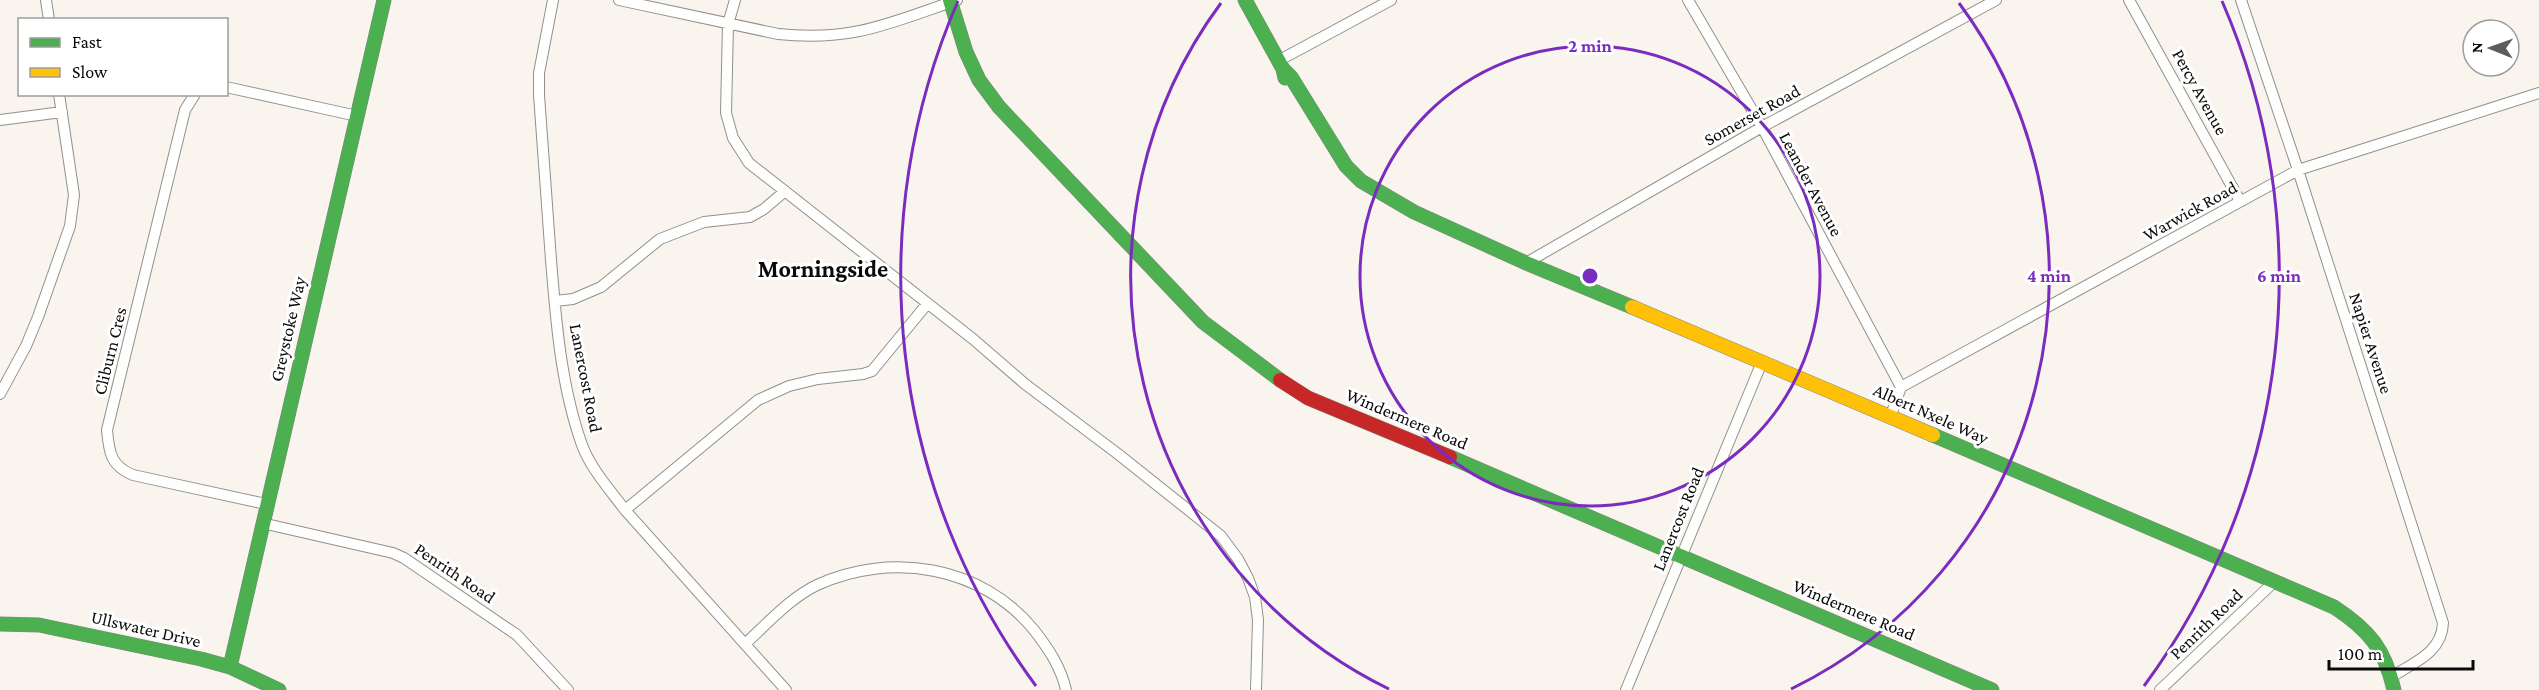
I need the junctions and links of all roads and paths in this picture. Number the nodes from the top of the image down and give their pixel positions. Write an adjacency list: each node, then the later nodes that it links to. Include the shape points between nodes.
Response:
1 (46, 0): 13 (street)
2 (384, 0): 21 (street, Greystoke Way)
3 (553, 0): 28 (street, Lanercost Road, via 539,73 539,95)
4 (619, 0): 14 (street)
5 (735, 0): 14 (street)
6 (1245, 0): 15 (street, Albert Nxele Way)
7 (1392, 0): 15 (street)
8 (1688, 0): 23 (street, Leander Avenue)
9 (1996, 0): 23 (street, Somerset Road)
10 (2129, 0): 26 (street, Percy Avenue)
11 (2241, 0): 24 (street, Napier Avenue)
12 (953, 1): 14 (street, via 865,32 831,37 778,34); 37 (street, Windermere Road, via 966,52 999,107 1189,309 1227,341 1308,398)
13 (49, 18)
14 (728, 24): 25 (street, via 729,126 749,163)
15 (1280, 65): 27 (street, Albert Nxele Way, via 1285,80 1357,186 1398,209 1413,212)
16 (228, 87): 21 (street)
17 (2539, 93): 24 (street, Warwick Road)
18 (59, 96): 20 (street)
19 (194, 96): 34 (street, Cliburn Cres, via 185,110 107,430 109,446 120,470)
20 (62, 112): 22 (street); 32 (street, via 74,195 70,226 34,327)
21 (357, 116): 34 (street, Greystoke Way)
22 (0, 120)
23 (1762, 127): 27 (street, Somerset Road); 31 (street, Leander Avenue)
24 (2298, 170): 26 (street, Warwick Road); 42 (street, Napier Avenue, via 2443,623 2439,643)
25 (784, 192): 28 (street, via 750,216 704,222 660,238 601,287 573,299); 29 (street)
26 (2240, 201): 31 (street, Warwick Road)
27 (1526, 263): 30 (street, Albert Nxele Way)
28 (555, 301): 35 (street, Lanercost Road, via 571,407 583,447)
29 (927, 304): 35 (street, via 872,371 789,386 758,399); 47 (street, via 1221,536 1238,559 1255,597)
30 (1762, 362): 33 (street, Albert Nxele Way); 37 (street, Lanercost Road)
31 (1901, 387): 33 (street)
32 (0, 394)
33 (1891, 415): 38 (street, Albert Nxele Way)
34 (266, 504): 36 (street, Greystoke Way)
35 (625, 510): 40 (street, Lanercost Road)
36 (262, 523): 41 (street, Greystoke Way); 44 (street, Penrith Road, via 404,558 517,635)
37 (1680, 557): 48 (street, Lanercost Road); 49 (street, Windermere Road)
38 (2274, 581): 42 (street, Albert Nxele Way, via 2302,591 2362,625 2382,648); 50 (street, Penrith Road)
39 (0, 624): 41 (street, Ullswater Drive, via 39,625 94,635)
40 (746, 643): 45 (street, Lanercost Road); 46 (street, via 817,585 879,567 928,569 960,577 1016,610 1054,659)
41 (230, 667): 43 (street, Ullswater Drive)
42 (2393, 683)
43 (279, 690)
44 (568, 690)
45 (786, 690)
46 (1066, 690)
47 (1256, 690)
48 (1626, 690)
49 (1992, 690)
50 (2160, 690)

